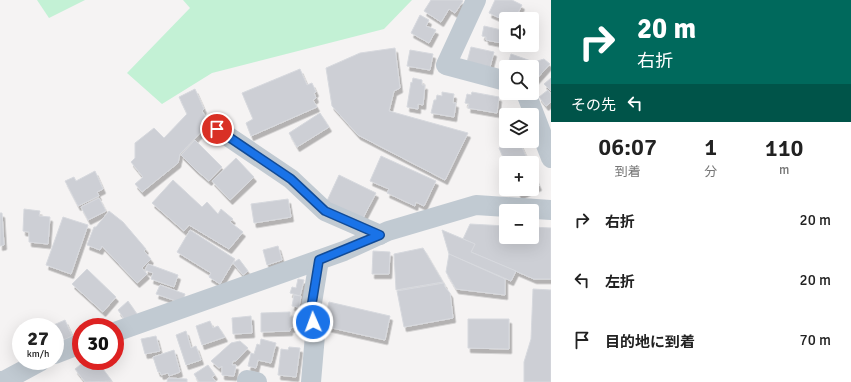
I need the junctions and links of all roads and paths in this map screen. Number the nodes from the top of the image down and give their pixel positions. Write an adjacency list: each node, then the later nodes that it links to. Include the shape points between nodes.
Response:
1 (476, 0): 2 (street, via 446,65)
2 (499, 79)
3 (529, 100): 5 (street)
4 (217, 129): 7 (street, via 291,179 325,211)
5 (551, 158)
6 (551, 210): 7 (street, via 476,205)
7 (380, 235): 8 (street)
8 (319, 260): 9 (street); 12 (street, via 311,309 315,335)
9 (124, 329)
10 (24, 370): 11 (street)
11 (0, 381)
12 (311, 382)

